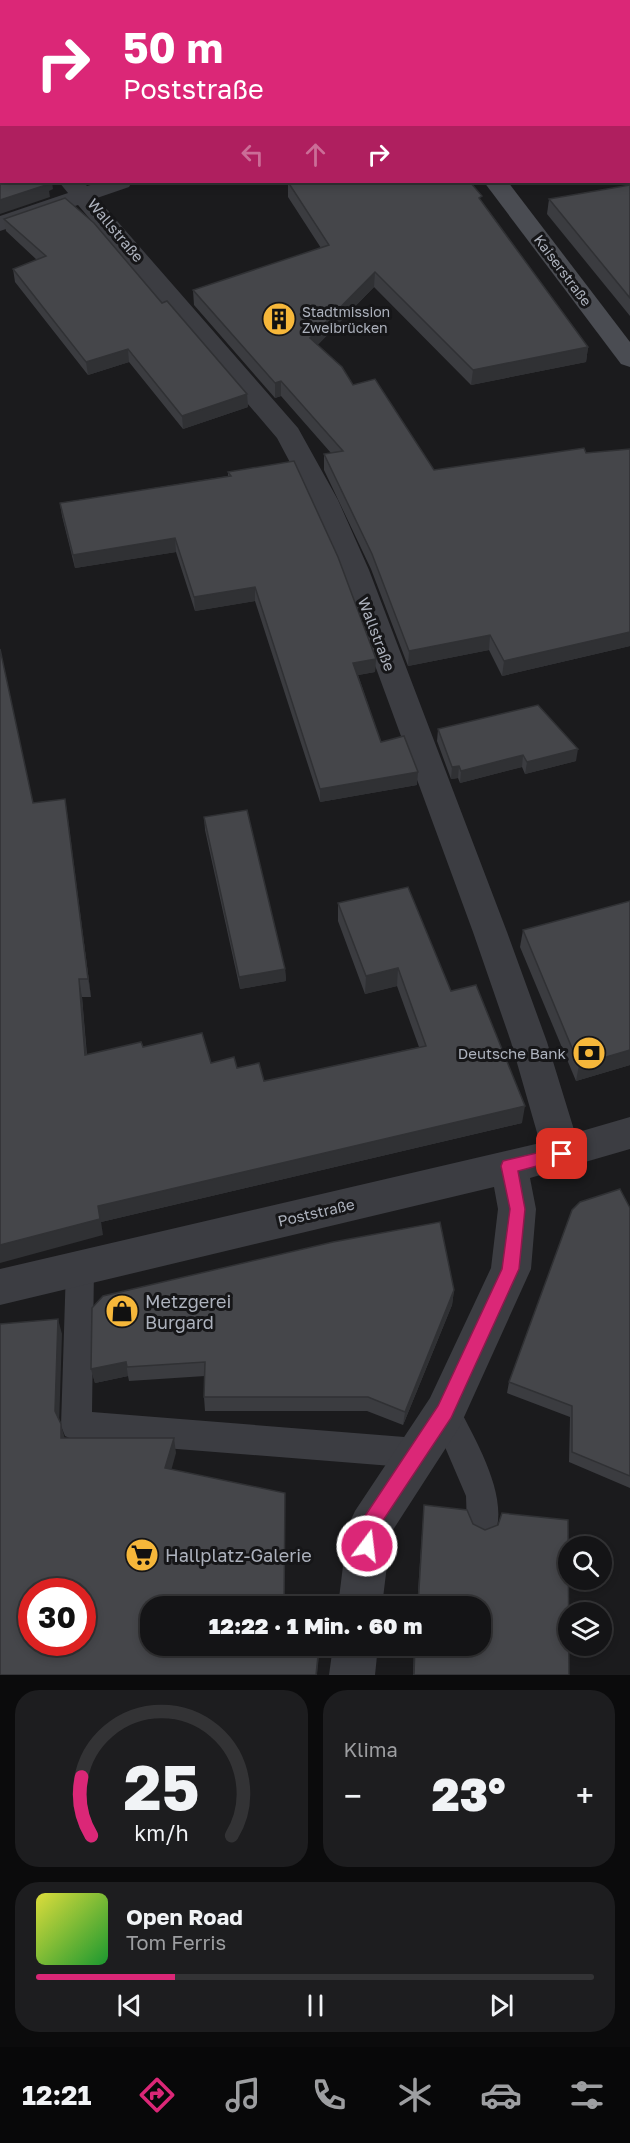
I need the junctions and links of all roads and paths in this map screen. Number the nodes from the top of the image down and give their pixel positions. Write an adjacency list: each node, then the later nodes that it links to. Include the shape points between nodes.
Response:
1 (112, 183): 3 (street)
2 (497, 183): 5 (street, Kaiserstraße)
3 (78, 187): 4 (street); 7 (street, Wallstraße, via 288,434 306,463 331,514 447,820 547,1096)
4 (0, 224)
5 (630, 359)
6 (630, 1133): 7 (street, Poststraße)
7 (562, 1154): 8 (street, Poststraße)
8 (509, 1166): 9 (street, Poststraße); 11 (street, via 518,1209 511,1269)
9 (80, 1268): 10 (street, Poststraße); 12 (lane, via 76,1426)
10 (0, 1287)
11 (445, 1412): 12 (street); 13 (lane, via 482,1496)
12 (417, 1453): 14 (street, via 370,1526)
13 (483, 1526)
14 (361, 1596)
15 (355, 1656): 16 (street)
16 (352, 1675)

